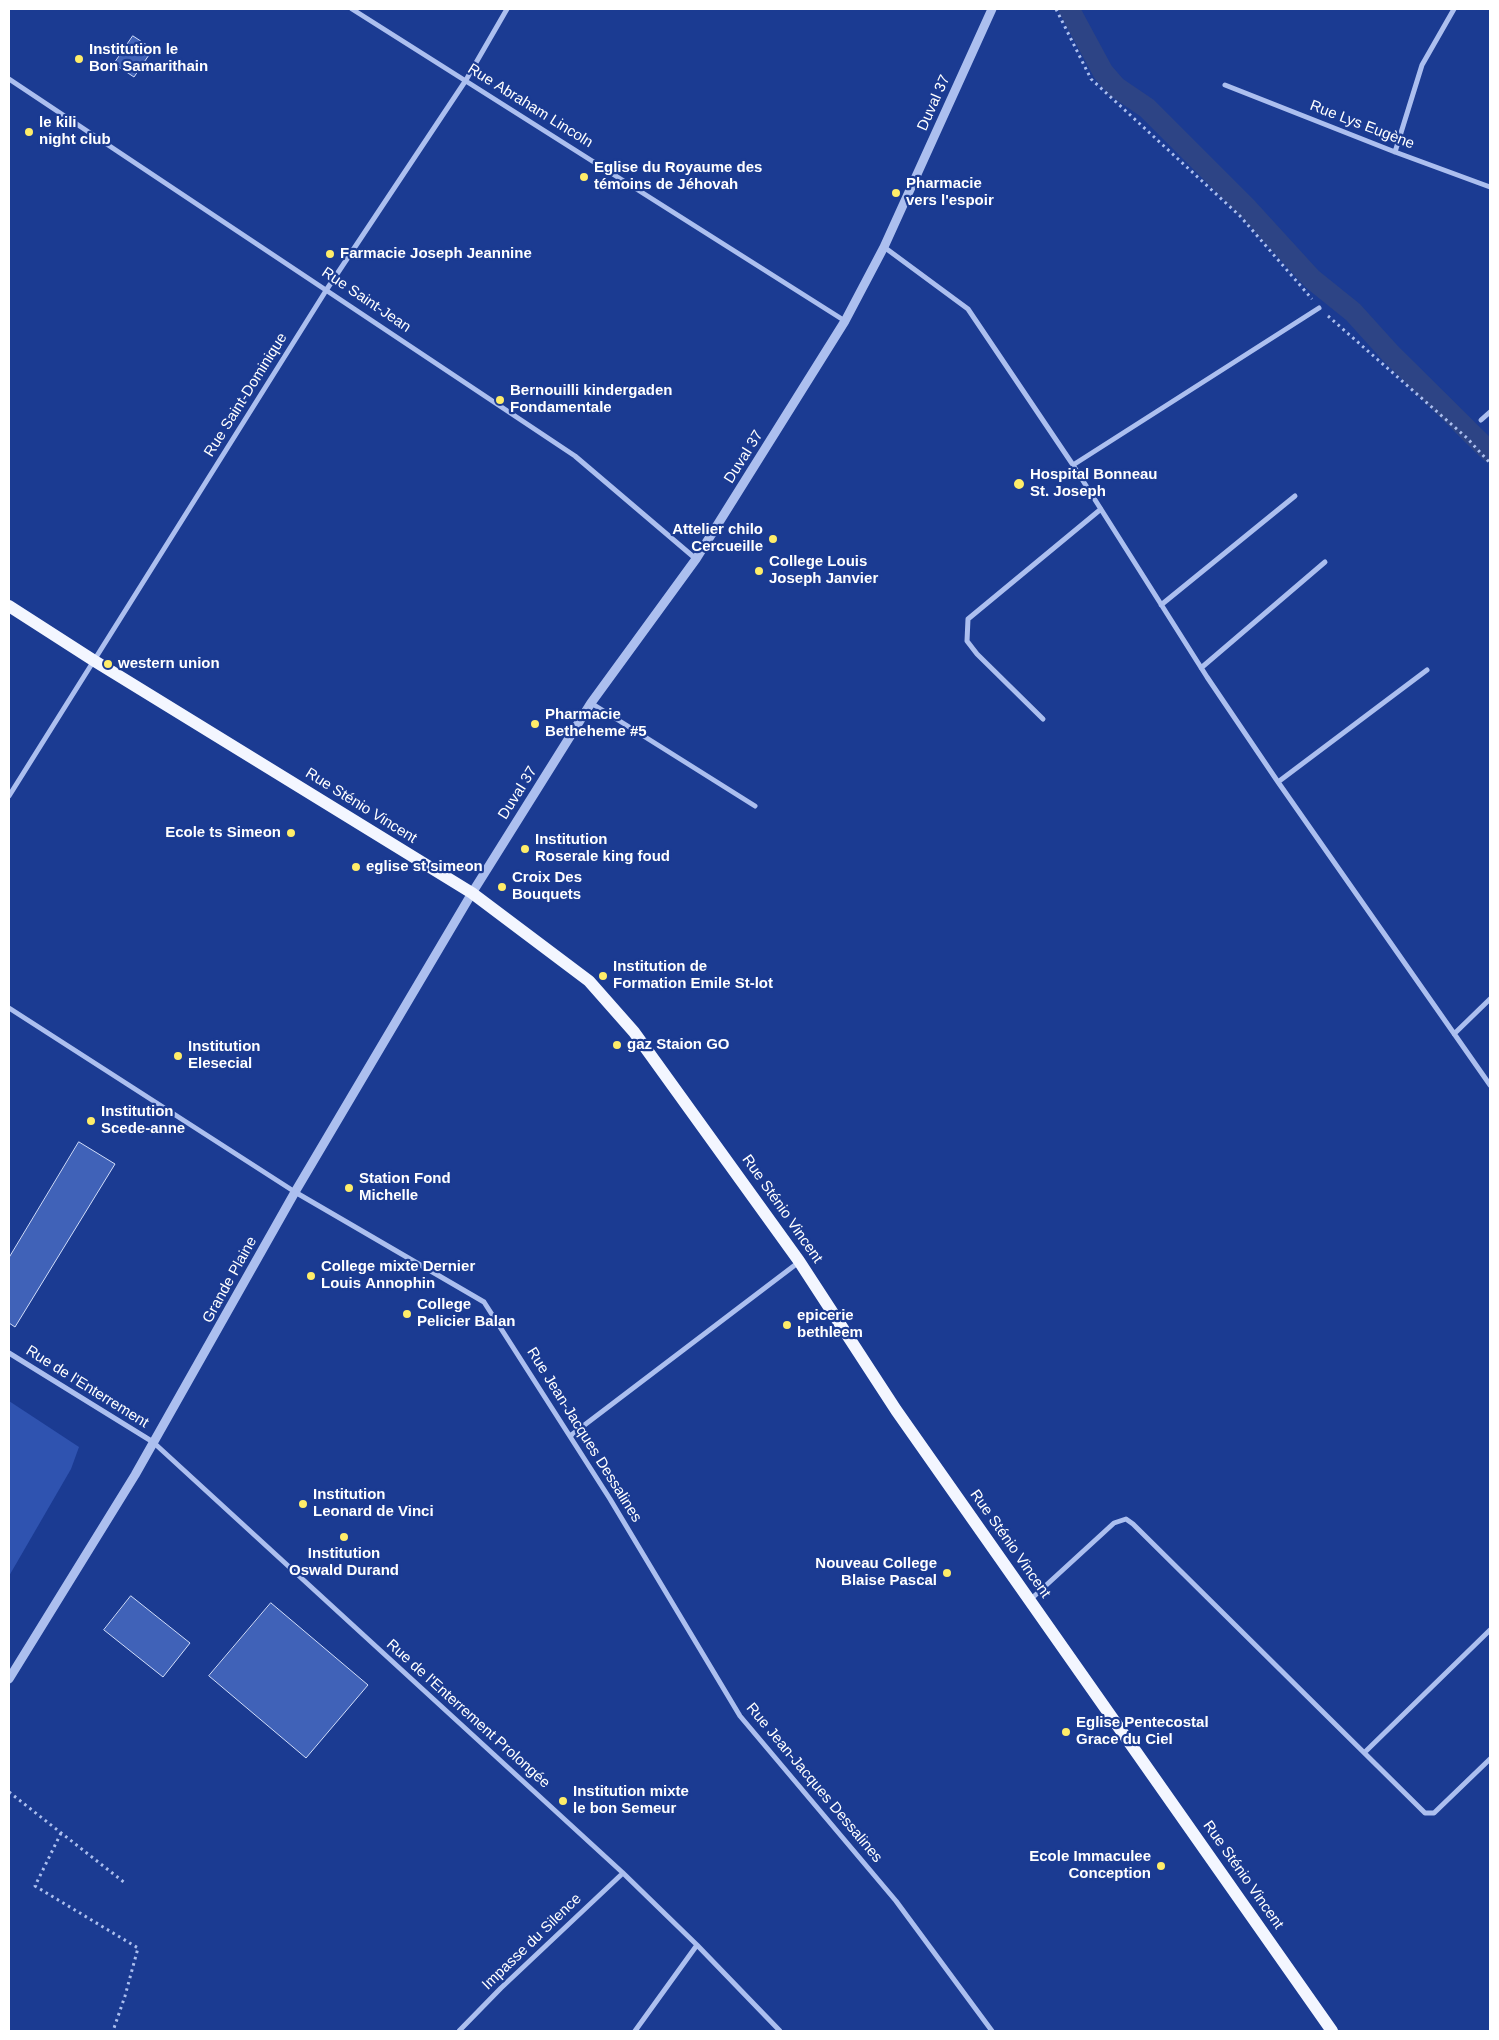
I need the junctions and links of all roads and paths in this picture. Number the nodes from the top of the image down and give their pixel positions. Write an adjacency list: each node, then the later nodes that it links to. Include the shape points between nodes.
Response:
1 (352, 9): 7 (street, Rue Abraham Lincoln)
2 (507, 9): 7 (street, Rue Saint-Dominique)
3 (992, 9): 11 (street, Duval 37)
4 (1056, 9): 13 (path, via 1091,79 1240,216)
5 (1454, 9): 9 (street, via 1422,65)
6 (9, 79): 12 (street, Rue Saint-Jean)
7 (466, 80): 12 (street, Rue Saint-Dominique); 14 (street, Rue Abraham Lincoln)
8 (1225, 85): 9 (street, Rue Lys Eugène)
9 (1394, 152): 10 (street, Rue Lys Eugène)
10 (1490, 187)
11 (884, 247): 14 (street, Duval 37); 18 (street, via 968,309)
12 (327, 289): 21 (street, Rue Saint-Jean, via 575,456); 25 (street, Rue Saint-Dominique)
13 (1319, 308): 17 (path, via 1467,438); 18 (street)
14 (845, 321): 21 (street, Duval 37)
15 (1490, 412): 16 (street)
16 (1481, 420)
17 (1490, 463)
18 (1073, 465): 20 (street)
19 (1295, 496): 23 (street)
20 (1101, 509): 23 (street); 29 (street, via 968,619 967,640 977,654)
21 (696, 559): 28 (street, Duval 37)
22 (1325, 562): 26 (street)
23 (1161, 605): 26 (street)
24 (9, 606): 25 (main road, Rue Sténio Vincent)
25 (93, 660): 31 (street, Rue Saint-Dominique); 33 (main road, Rue Sténio Vincent)
26 (1201, 668): 30 (street)
27 (1427, 670): 30 (street)
28 (591, 703): 32 (street); 33 (street, Duval 37)
29 (1044, 718)
30 (1278, 782): 36 (street)
31 (9, 796)
32 (755, 806)
33 (472, 893): 38 (street, Grande Plaine); 39 (main road, Rue Sténio Vincent, via 589,981 634,1032)
34 (1490, 999): 36 (street)
35 (9, 1008): 38 (street, Rue Jean-Jacques Dessalines)
36 (1454, 1034): 37 (street)
37 (1490, 1085)
38 (295, 1192): 41 (street, Rue Jean-Jacques Dessalines, via 484,1302); 42 (street, Grande Plaine)
39 (799, 1261): 41 (street); 43 (main road, Rue Sténio Vincent, via 896,1410)
40 (9, 1353): 42 (street, Rue de l'Enterrement)
41 (570, 1436): 57 (street, Rue Jean-Jacques Dessalines, via 740,1716 896,1901)
42 (153, 1442): 45 (street, Grande Plaine); 50 (street, Rue de l'Enterrement Prolongée)
43 (1029, 1600): 46 (street, via 1114,1523 1126,1519); 58 (main road, Rue Sténio Vincent)
44 (1490, 1630): 46 (street)
45 (9, 1679)
46 (1365, 1752): 47 (street, via 1420,1810 1429,1814 1434,1813)
47 (1490, 1759)
48 (9, 1792): 49 (path)
49 (61, 1833): 51 (path); 53 (path, via 35,1886 138,1948)
50 (623, 1872): 52 (street, Rue de l'Enterrement Prolongée); 54 (street, Impasse du Silence)
51 (124, 1883)
52 (697, 1945): 55 (street); 56 (street, Rue de l'Enterrement Prolongée)
53 (113, 2031)
54 (459, 2031)
55 (635, 2031)
56 (780, 2031)
57 (992, 2031)
58 (1332, 2031)

